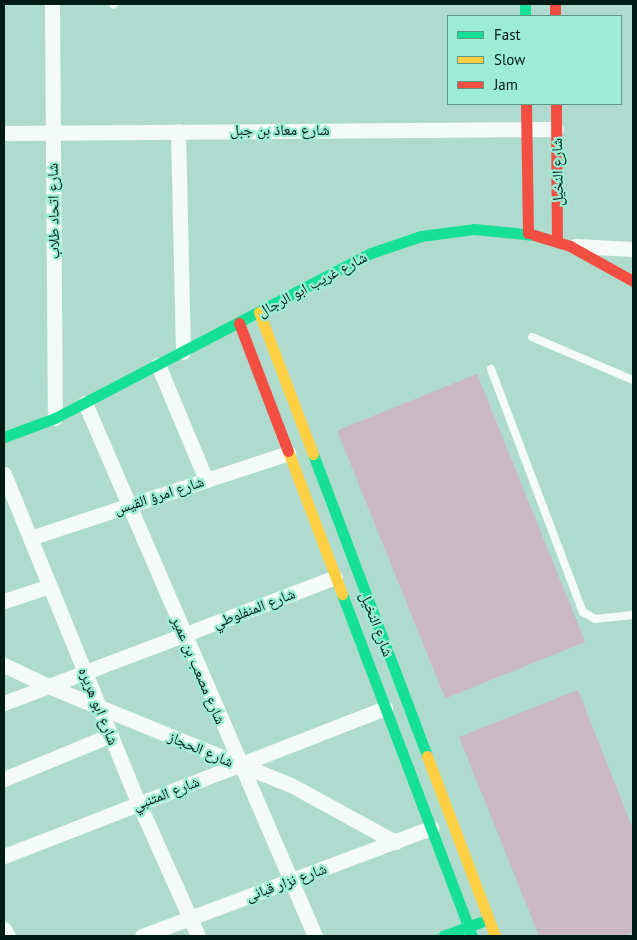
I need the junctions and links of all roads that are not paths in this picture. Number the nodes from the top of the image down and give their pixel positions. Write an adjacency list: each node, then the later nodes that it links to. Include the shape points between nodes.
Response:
1 (52, 4): 8 (street, شارع اتحاد طلاب)
2 (526, 105): 4 (main road, شارع النخيل)
3 (556, 105): 5 (main road, شارع النخيل)
4 (526, 129): 5 (street, شارع معاذ بن جبل); 6 (street, شارع معاذ بن جبل); 9 (main road, شارع النخيل)
5 (556, 129): 10 (main road, شارع النخيل)
6 (178, 131): 8 (street, شارع معاذ بن جبل); 16 (street)
7 (4, 132): 8 (street, شارع معاذ بن جبل)
8 (53, 132): 21 (street, شارع اتحاد طلاب)
9 (528, 233): 10 (main road, شارع غريب ابو الرجال); 13 (main road, شارع غريب ابو الرجال, via 474,229 448,231 396,243)
10 (564, 243): 11 (street); 12 (main road, شارع غريب ابو الرجال)
11 (633, 249)
12 (633, 281)
13 (259, 312): 14 (main road, شارع غريب ابو الرجال); 48 (main road, شارع النخيل)
14 (239, 322): 16 (main road, شارع غريب ابو الرجال); 23 (main road, شارع النخيل)
15 (532, 338): 19 (lane)
16 (183, 352): 17 (main road, شارع غريب ابو الرجال)
17 (158, 365): 20 (main road, شارع غريب ابو الرجال); 25 (street)
18 (491, 369): 31 (lane, via 583,612 595,620)
19 (633, 380)
20 (85, 403): 21 (main road, شارع غريب ابو الرجال); 26 (street, شارع مصعب بن عمير)
21 (56, 418): 22 (main road, شارع غريب ابو الرجال)
22 (4, 437)
23 (288, 453): 25 (street, شارع امرؤ القيس); 28 (main road, شارع النخيل)
24 (4, 474): 27 (street, شارع ابو هريره)
25 (206, 480): 26 (street, شارع امرؤ القيس)
26 (129, 506): 27 (street, شارع امرؤ القيس); 32 (street, شارع مصعب بن عمير)
27 (30, 538): 29 (street, شارع ابو هريره)
28 (335, 577): 32 (street, شارع المنفلوطي); 38 (main road, شارع النخيل)
29 (50, 586): 30 (street); 34 (street, شارع ابو هريره)
30 (4, 601)
31 (633, 615)
32 (184, 635): 34 (street, شارع المنفلوطي); 40 (street, شارع مصعب بن عمير)
33 (4, 664): 35 (street, شارع الحجاز)
34 (85, 672): 35 (street, شارع المنفلوطي); 37 (street, شارع ابو هريره)
35 (48, 686): 36 (street, شارع المنفلوطي); 37 (street, شارع الحجاز)
36 (4, 703)
37 (99, 706): 39 (street, شارع ابو هريره); 40 (street, شارع الحجاز)
38 (385, 708): 40 (street, شارع المتنبي); 43 (main road, شارع النخيل)
39 (111, 735): 41 (street); 42 (street, شارع ابو هريره)
40 (239, 765): 42 (street, شارع المتنبي); 44 (street, شارع الحجاز, via 291,786); 46 (street, شارع مصعب بن عمير)
41 (4, 779)
42 (139, 804): 45 (street, شارع المتنبي); 47 (street, شارع ابو هريره)
43 (431, 828): 44 (street, شارع نزار قبانى); 50 (main road, شارع النخيل)
44 (395, 842): 46 (street, شارع نزار قبانى)
45 (4, 856)
46 (292, 880): 47 (street, شارع نزار قبانى); 54 (street, شارع مصعب بن عمير)
47 (190, 918): 52 (street, شارع نزار قبانى); 53 (street, شارع ابو هريره)
48 (489, 919): 50 (main road); 56 (main road, شارع النخيل)
49 (4, 929): 51 (street)
50 (470, 931): 55 (main road)
51 (8, 936)
52 (142, 936)
53 (198, 936)
54 (315, 936)
55 (443, 936)
56 (494, 936)

